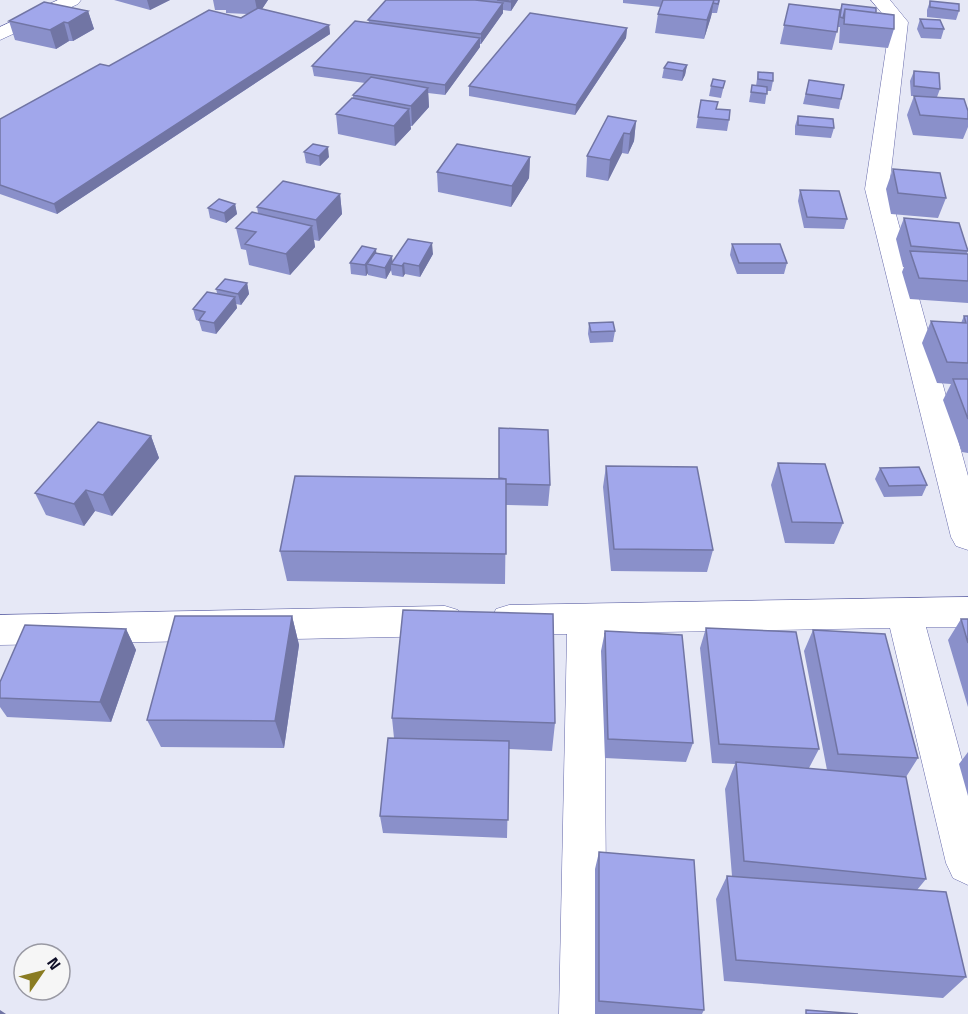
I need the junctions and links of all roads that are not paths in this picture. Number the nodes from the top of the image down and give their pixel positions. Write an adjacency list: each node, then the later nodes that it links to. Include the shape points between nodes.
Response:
1 (72, 0): 3 (street)
2 (880, 0): 4 (street, via 899,22 877,189)
3 (0, 34)
4 (968, 537)
5 (968, 612): 6 (street)
6 (904, 613): 7 (street); 9 (street)
7 (586, 618): 8 (street); 10 (street)
8 (0, 630)
9 (968, 863)
10 (583, 1014)

